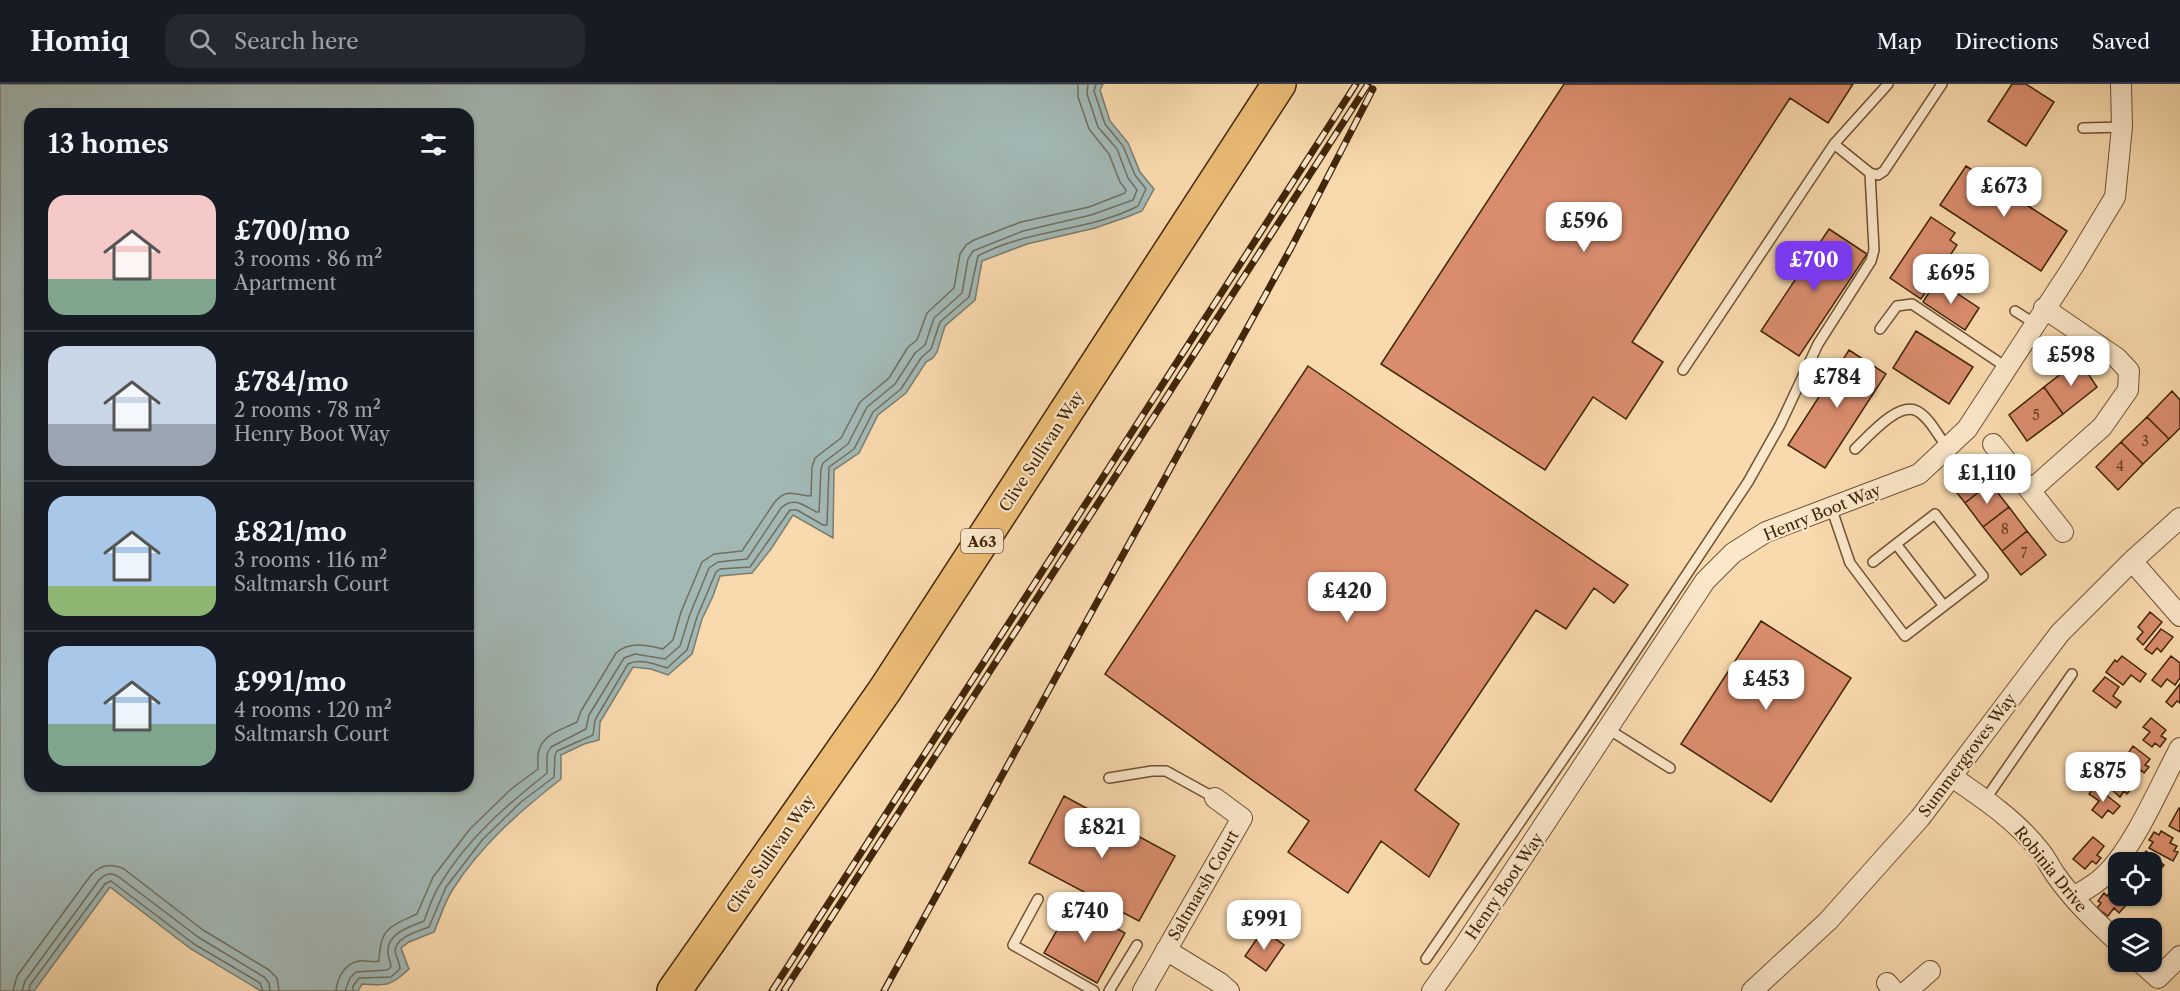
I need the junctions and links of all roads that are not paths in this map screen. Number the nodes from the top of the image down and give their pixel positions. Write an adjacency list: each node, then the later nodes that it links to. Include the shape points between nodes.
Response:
1 (1279, 84): 48 (highway, Clive Sullivan Way / A63, via 885,690)
2 (1299, 84): 49 (highway, Clive Sullivan Way / A63, via 898,707)
3 (1888, 84): 8 (lane)
4 (1942, 84): 9 (lane, via 1884,171 1878,175)
5 (2121, 84): 6 (street, Henry Boot Way)
6 (2122, 127): 7 (lane); 11 (street, Henry Boot Way, via 2115,197)
7 (2083, 128)
8 (1834, 144): 9 (lane); 14 (lane)
9 (1870, 173): 27 (lane, via 1874,250 1871,261 1818,344 1780,425)
10 (2015, 310): 11 (lane)
11 (2039, 316): 13 (street, Henry Boot Way); 18 (street, via 2117,358 2129,371 2128,390 2102,427)
12 (1880, 329): 13 (lane, via 1897,306 1912,304)
13 (2006, 367): 16 (street, Henry Boot Way, via 1967,429)
14 (1683, 370)
15 (1993, 444): 18 (street)
16 (1947, 447): 17 (lane, via 1926,418 1908,408 1894,415); 19 (street, Henry Boot Way, via 1919,474)
17 (1855, 449)
18 (2031, 490): 21 (street)
19 (1831, 507): 25 (lane, via 1850,563 1905,636); 27 (street, Henry Boot Way, via 1766,532 1733,553 1705,581)
20 (2180, 518): 23 (street, Summergroves Way)
21 (2063, 532)
22 (1896, 544): 24 (lane); 25 (lane); 25 (lane, via 1935,514 1983,576)
23 (2132, 561): 26 (street); 32 (street, Summergroves Way, via 2060,633)
24 (1873, 562)
25 (1944, 606)
26 (2180, 616)
27 (1640, 662): 29 (street, Henry Boot Way); 36 (lane)
28 (2072, 674): 35 (lane)
29 (1608, 729): 31 (lane); 37 (street, Henry Boot Way)
30 (2180, 747): 38 (street, via 2117,862 2103,877)
31 (1670, 768)
32 (1952, 777): 35 (street, Robinia Drive); 55 (street, Summergroves Way, via 1828,921)
33 (1109, 778): 34 (lane, via 1166,771)
34 (1215, 798): 42 (street, Saltmarsh Court, via 1242,818)
35 (1985, 800): 38 (street, Robinia Drive, via 2040,851)
36 (1502, 848): 37 (lane); 44 (lane)
37 (1520, 860): 54 (street, Henry Boot Way)
38 (2073, 897): 40 (street, Robinia Drive)
39 (1038, 899): 50 (lane, via 1013,945)
40 (2108, 933)
41 (1137, 945): 51 (lane)
42 (1166, 950): 52 (street, Saltmarsh Court); 53 (street, Saltmarsh Court)
43 (2180, 956): 47 (street)
44 (1426, 959)
45 (1930, 971): 56 (street)
46 (2148, 972): 47 (street)
47 (2157, 984)
48 (674, 991)
49 (700, 991)
50 (1094, 991)
51 (1109, 991)
52 (1143, 991)
53 (1229, 991)
54 (1432, 991)
55 (1752, 991)
56 (1907, 991)

